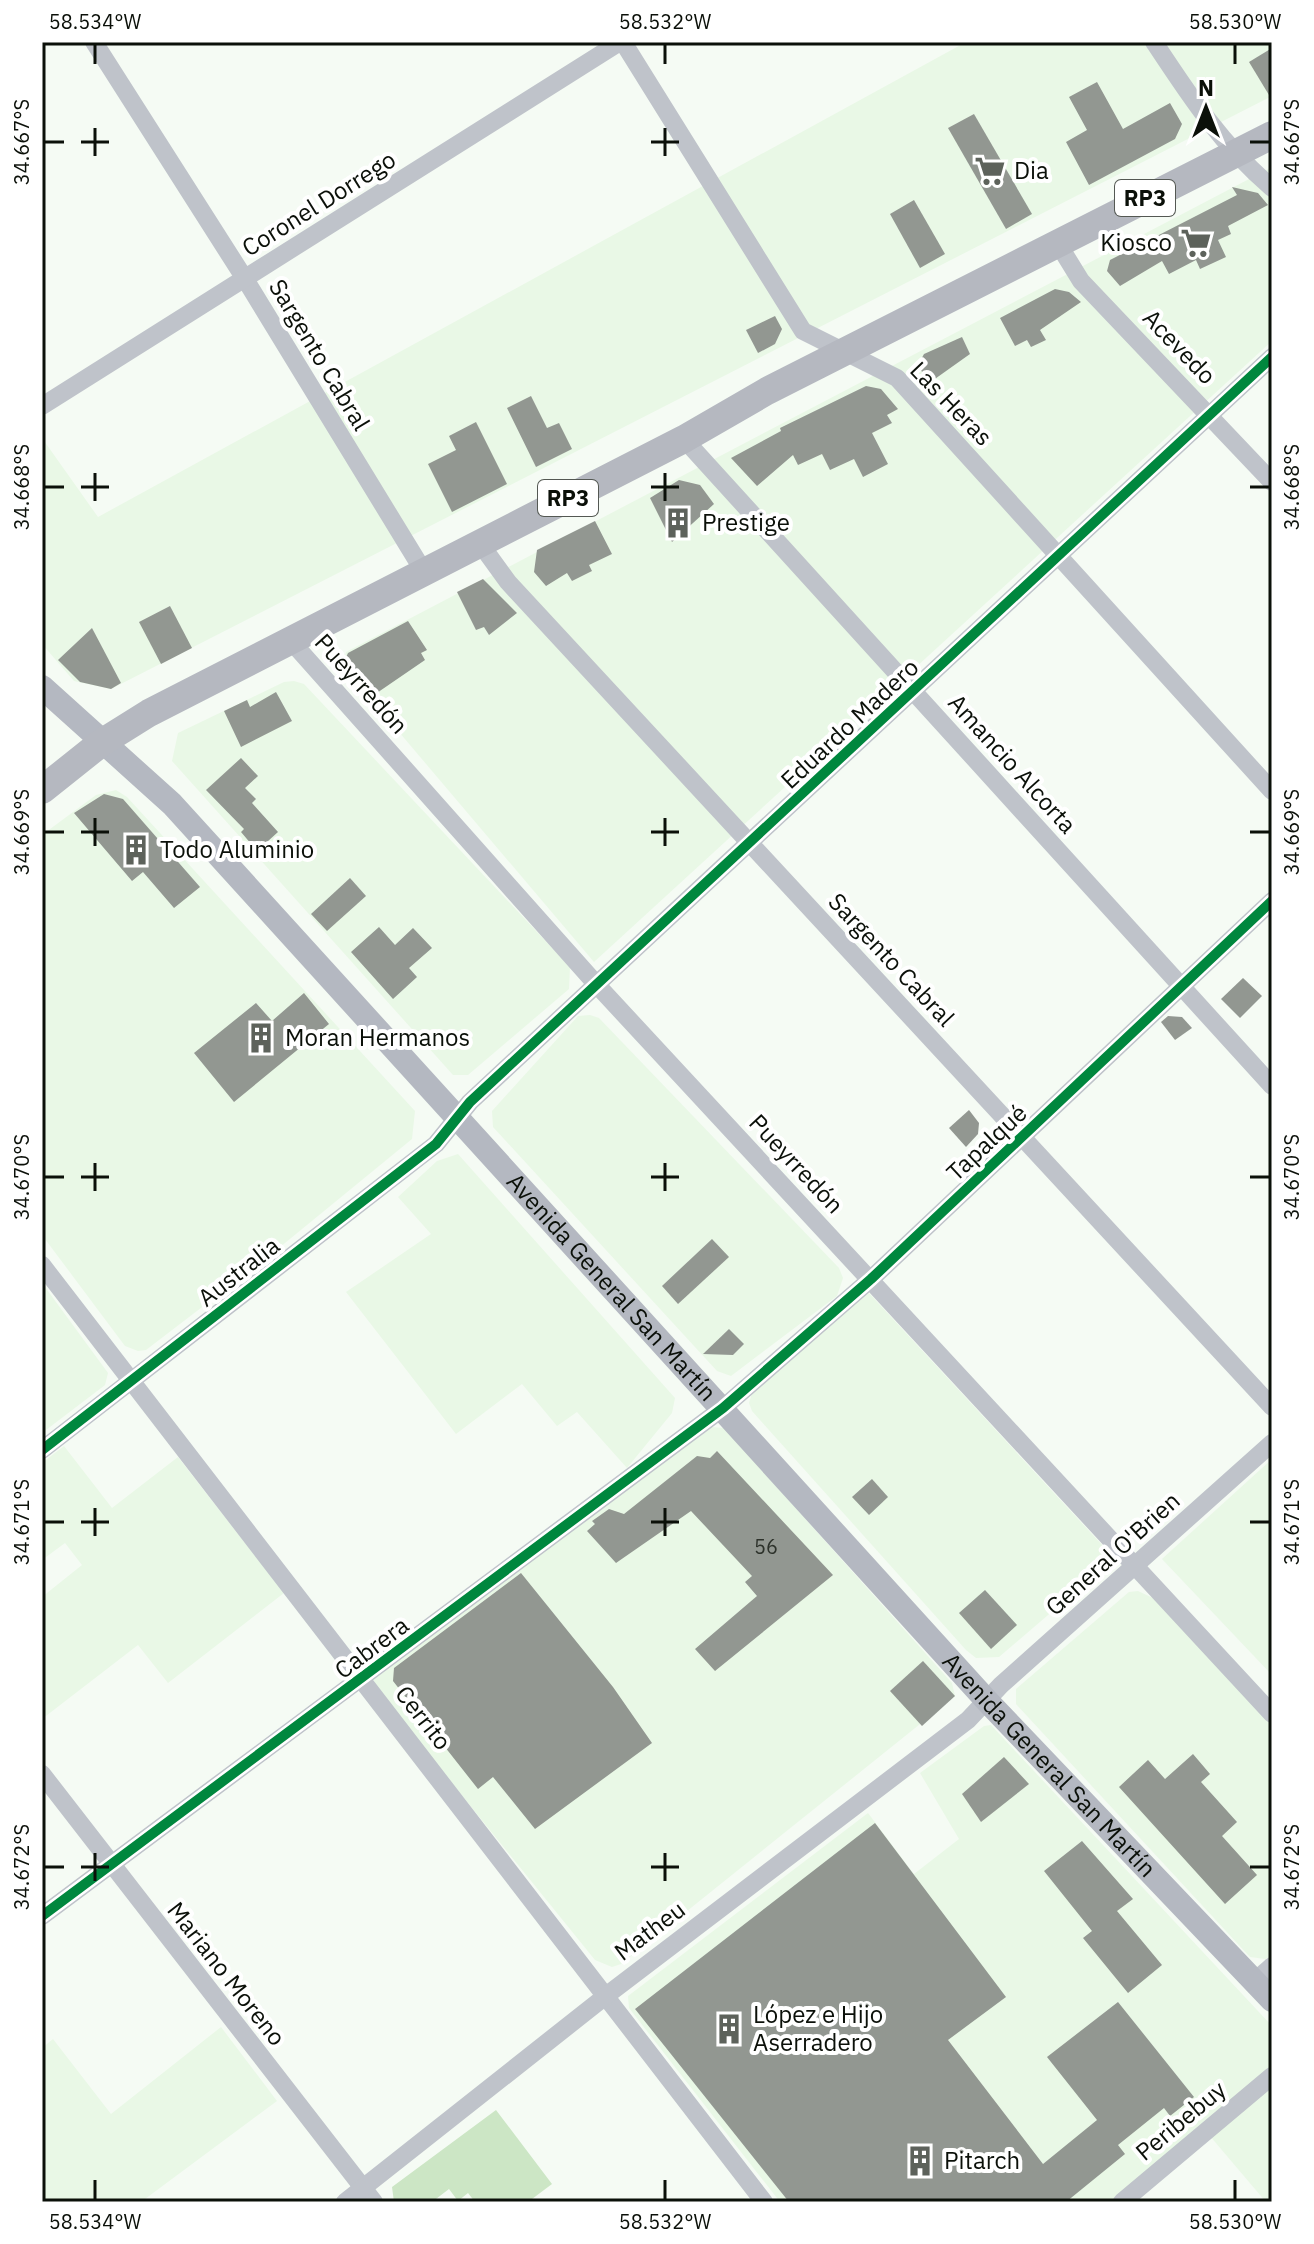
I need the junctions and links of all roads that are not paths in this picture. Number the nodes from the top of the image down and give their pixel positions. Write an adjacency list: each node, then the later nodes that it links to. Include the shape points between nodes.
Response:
1 (94, 42): 8 (street, Sargento Cabral)
2 (622, 42): 8 (street, Coronel Dorrego); 9 (street, Las Heras, via 789,313 803,331)
3 (1154, 42): 5 (street)
4 (1272, 135): 5 (highway, RP3)
5 (1233, 155): 6 (street); 7 (highway, RP3)
6 (1272, 188)
7 (1057, 242): 9 (highway, RP3); 12 (street, Acevedo, via 1081,281)
8 (245, 279): 11 (street, Coronel Dorrego); 17 (street, Sargento Cabral)
9 (844, 353): 13 (highway, RP3); 16 (street, Las Heras, via 897,378)
10 (1272, 357): 12 (street, Eduardo Madero)
11 (42, 406)
12 (1211, 414): 14 (street, Acevedo); 16 (street, Eduardo Madero)
13 (684, 439): 15 (highway, RP3); 20 (street, Amancio Alcorta)
14 (1272, 482)
15 (479, 542): 17 (highway, RP3); 24 (street, Sargento Cabral, via 508,582)
16 (1061, 555): 20 (street, Eduardo Madero); 23 (street, Las Heras)
17 (424, 572): 18 (highway, RP3)
18 (291, 641): 21 (highway, RP3); 26 (street, Pueyrredón)
19 (42, 687): 21 (main road, Avenida General San Martín)
20 (915, 692): 24 (street, Eduardo Madero); 27 (street, Amancio Alcorta)
21 (101, 743): 22 (highway, RP3); 29 (main road, Avenida General San Martín, via 172,804)
22 (42, 790)
23 (1272, 791)
24 (749, 844): 26 (street, Eduardo Madero); 30 (street, Sargento Cabral)
25 (1272, 901): 27 (street, Tapalqué)
26 (597, 985): 29 (street, Eduardo Madero); 32 (street, Pueyrredón)
27 (1181, 987): 28 (street, Amancio Alcorta); 30 (street, Tapalqué)
28 (1272, 1086)
29 (456, 1120): 33 (street, Australia, via 436,1144); 35 (main road, Avenida General San Martín)
30 (1024, 1136): 32 (street, Tapalqué); 34 (street, Sargento Cabral)
31 (42, 1265): 33 (street, Cerrito)
32 (871, 1279): 35 (street, Tapalqué); 38 (street, Pueyrredón)
33 (131, 1381): 37 (street, Australia); 39 (street, Cerrito)
34 (1272, 1407)
35 (723, 1408): 39 (street, Cabrera); 40 (main road, Avenida General San Martín)
36 (1272, 1443): 38 (street, General O'Brien)
37 (42, 1450)
38 (1136, 1566): 40 (street, General O'Brien); 41 (street, Pueyrredón)
39 (363, 1680): 43 (street, Cabrera); 46 (street, Cerrito)
40 (988, 1702): 45 (main road, Avenida General San Martín); 46 (street, Matheu)
41 (1272, 1714)
42 (42, 1774): 43 (street, Mariano Moreno)
43 (112, 1866): 44 (street, Cabrera); 49 (street, Mariano Moreno)
44 (42, 1916)
45 (1264, 1973): 47 (main road, Avenida General San Martín)
46 (607, 1995): 49 (street, Matheu); 51 (street, Cerrito)
47 (1272, 2000)
48 (1272, 2076): 52 (street, Peribebuy)
49 (368, 2195): 50 (street, Matheu)
50 (345, 2202)
51 (764, 2202)
52 (1122, 2202)

